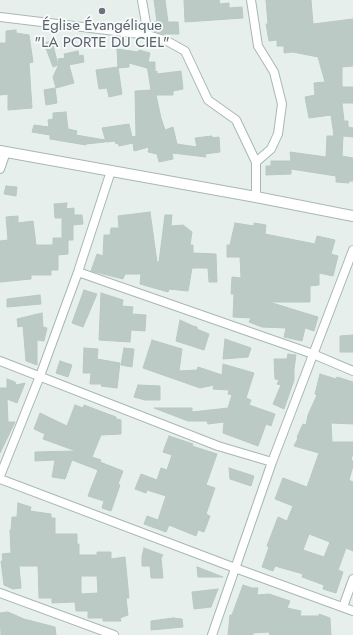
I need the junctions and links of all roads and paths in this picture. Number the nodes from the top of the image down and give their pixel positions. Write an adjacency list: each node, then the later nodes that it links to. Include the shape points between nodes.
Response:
1 (142, 0): 4 (street)
2 (251, 0): 6 (street, via 258,46 274,72 282,104 278,134 271,148)
3 (0, 17): 4 (street)
4 (148, 35): 6 (street, via 167,41 185,51 208,100 236,120)
5 (3, 151): 7 (street); 8 (street)
6 (256, 162): 9 (street)
7 (0, 169)
8 (111, 171): 9 (street); 12 (street)
9 (256, 197): 10 (street)
10 (353, 216)
11 (353, 250): 13 (street)
12 (78, 272): 13 (street); 16 (street)
13 (313, 354): 15 (street); 17 (street)
14 (0, 361): 16 (street)
15 (353, 371)
16 (40, 376): 17 (street, via 218,446); 18 (street)
17 (272, 462): 19 (street)
18 (0, 478): 19 (street)
19 (235, 568): 22 (street); 25 (street)
20 (353, 579): 22 (street)
21 (0, 593): 24 (street)
22 (343, 607): 23 (street)
23 (353, 611)
24 (114, 635)
25 (212, 635)

